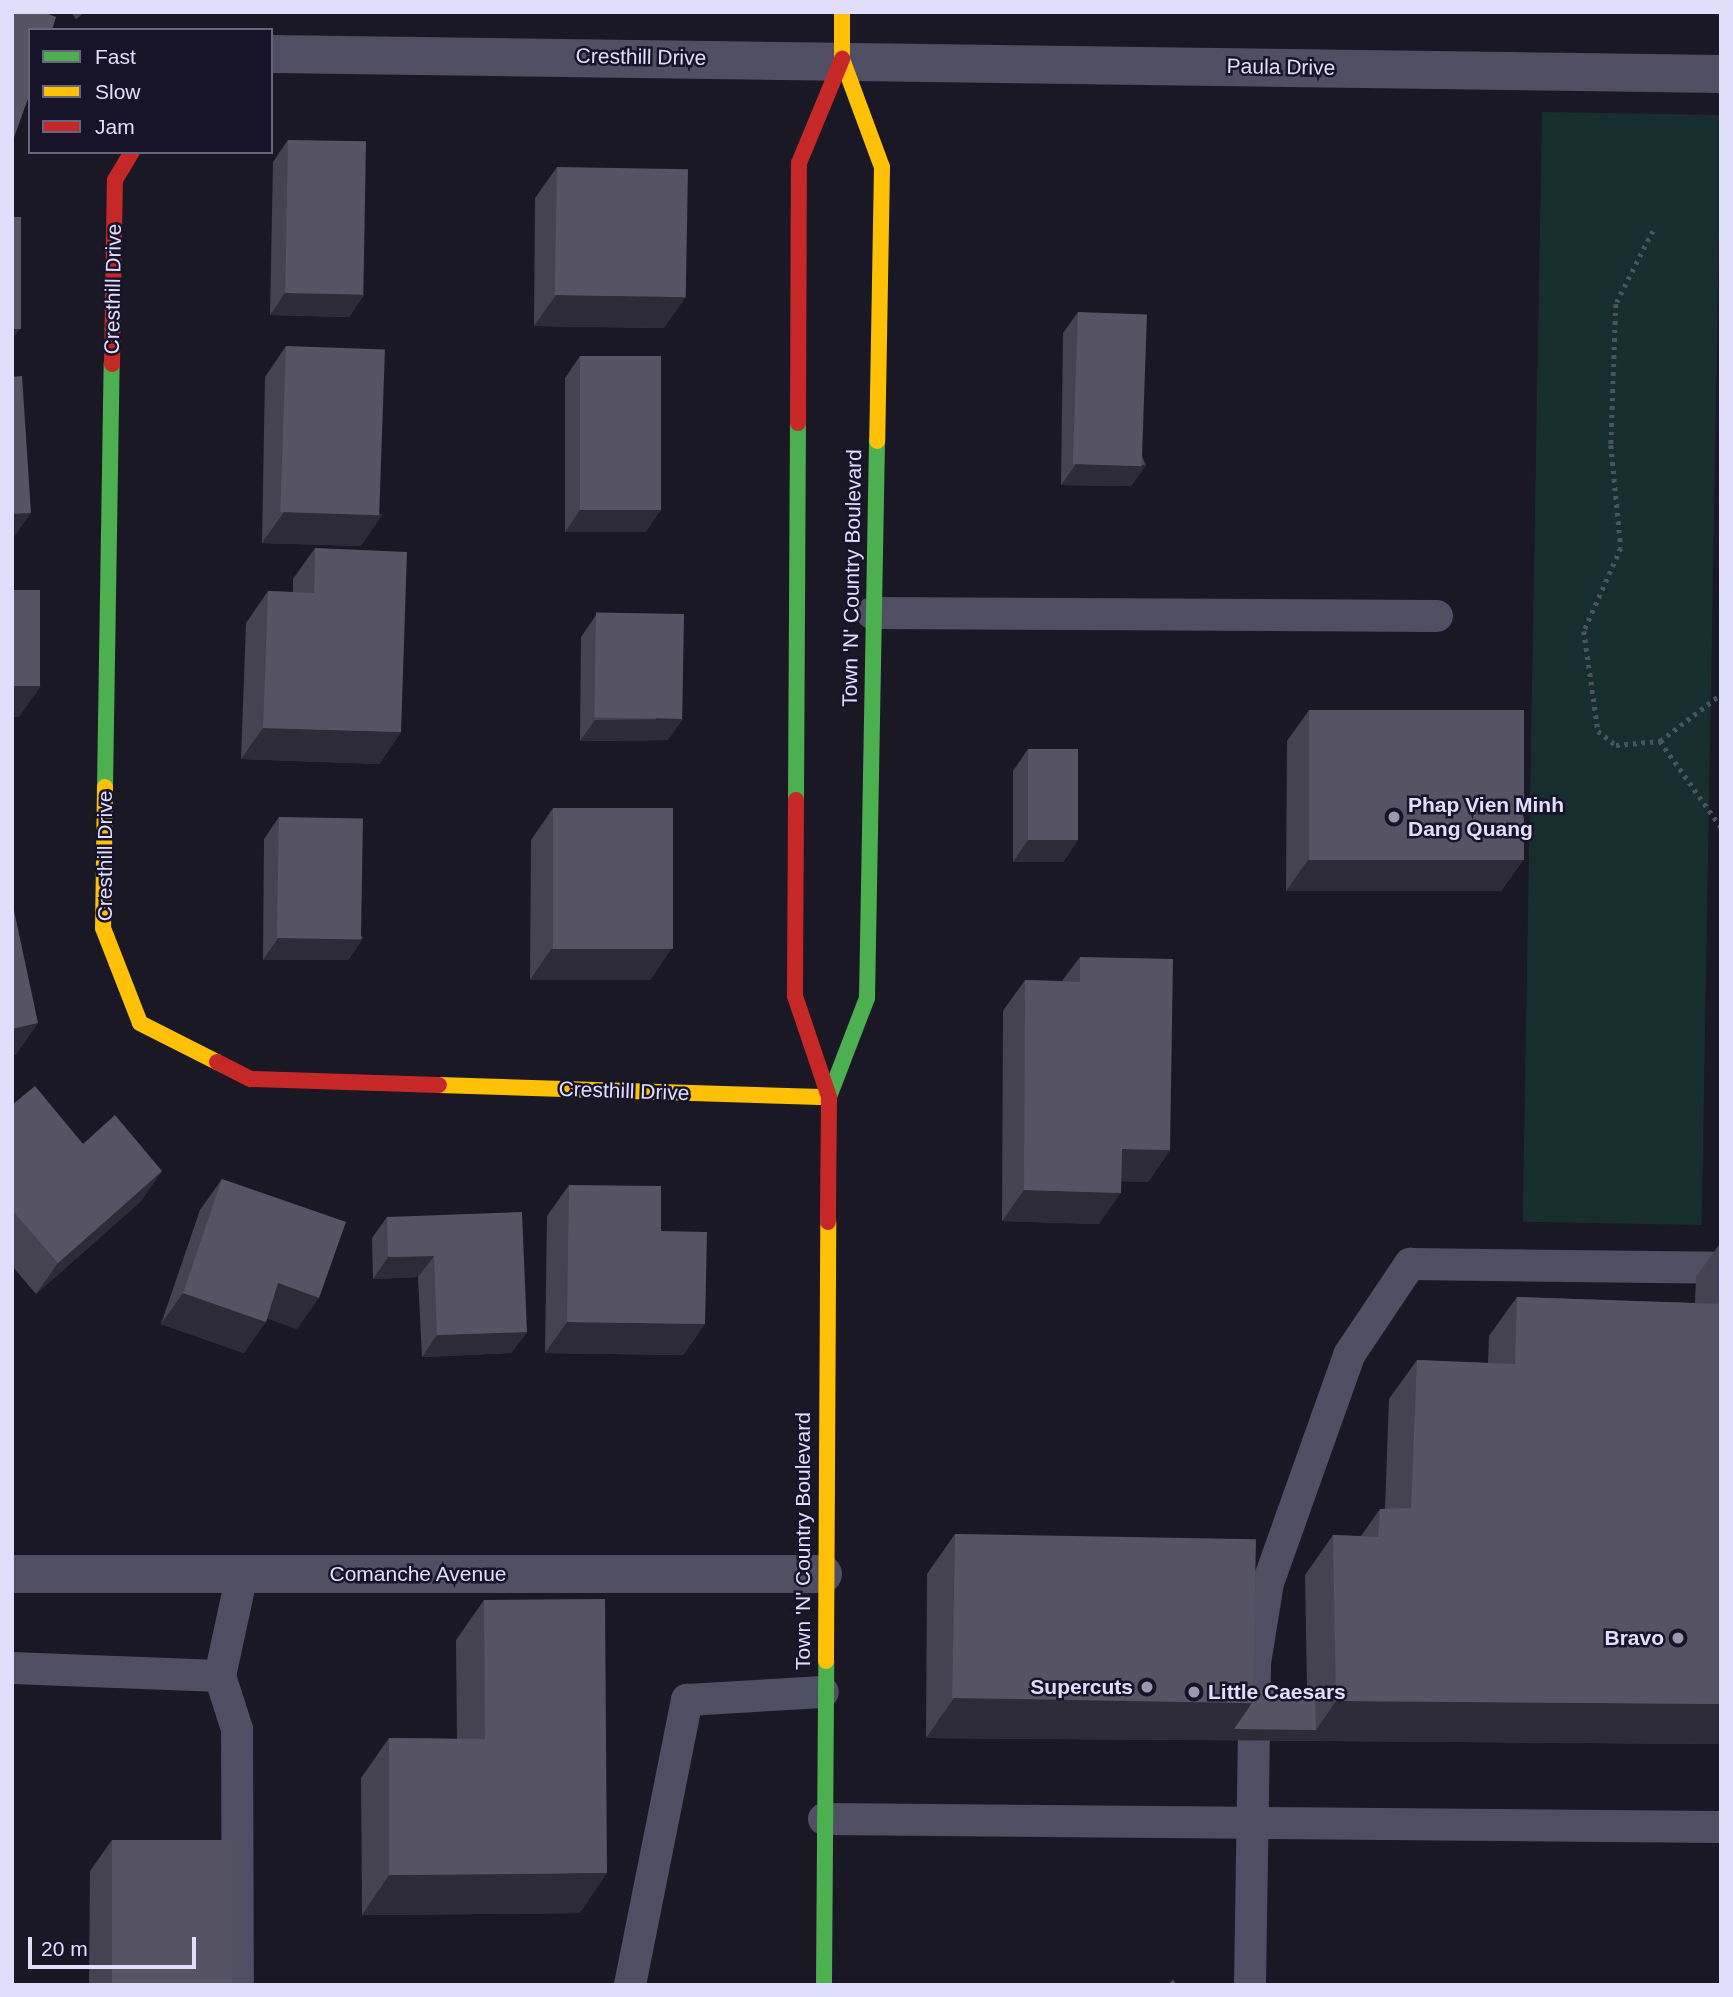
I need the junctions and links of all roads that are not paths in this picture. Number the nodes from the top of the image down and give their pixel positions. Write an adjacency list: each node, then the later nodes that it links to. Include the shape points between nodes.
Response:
1 (842, 12): 3 (street, Town 'N' Country Boulevard)
2 (273, 54): 3 (street, Cresthill Drive)
3 (842, 59): 4 (street, Paula Drive); 6 (street, Town 'N' Country Boulevard, via 882,167); 8 (street, Town 'N' Country Boulevard, via 799,163 795,996)
4 (1721, 74)
5 (131, 154): 8 (street, Cresthill Drive, via 115,180 103,928 139,1023 251,1079)
6 (872, 613): 7 (lane); 8 (street, Town 'N' Country Boulevard, via 867,998)
7 (1437, 616)
8 (829, 1097): 12 (street, Town 'N' Country Boulevard)
9 (1721, 1268): 17 (lane, via 1410,1264 1349,1355 1268,1583 1255,1663)
10 (12, 1574): 11 (street, Comanche Avenue)
11 (242, 1574): 12 (street, Comanche Avenue); 14 (lane)
12 (823, 1574): 15 (street, Town 'N' Country Boulevard)
13 (12, 1668): 14 (lane)
14 (220, 1676): 19 (lane, via 237,1730)
15 (823, 1692): 16 (street, Town 'N' Country Boulevard); 20 (lane, via 688,1700)
16 (824, 1819): 17 (lane); 21 (street, Town 'N' Country Boulevard)
17 (1254, 1823): 18 (lane); 22 (lane)
18 (1721, 1827)
19 (238, 1985)
20 (630, 1985)
21 (824, 1985)
22 (1250, 1985)

